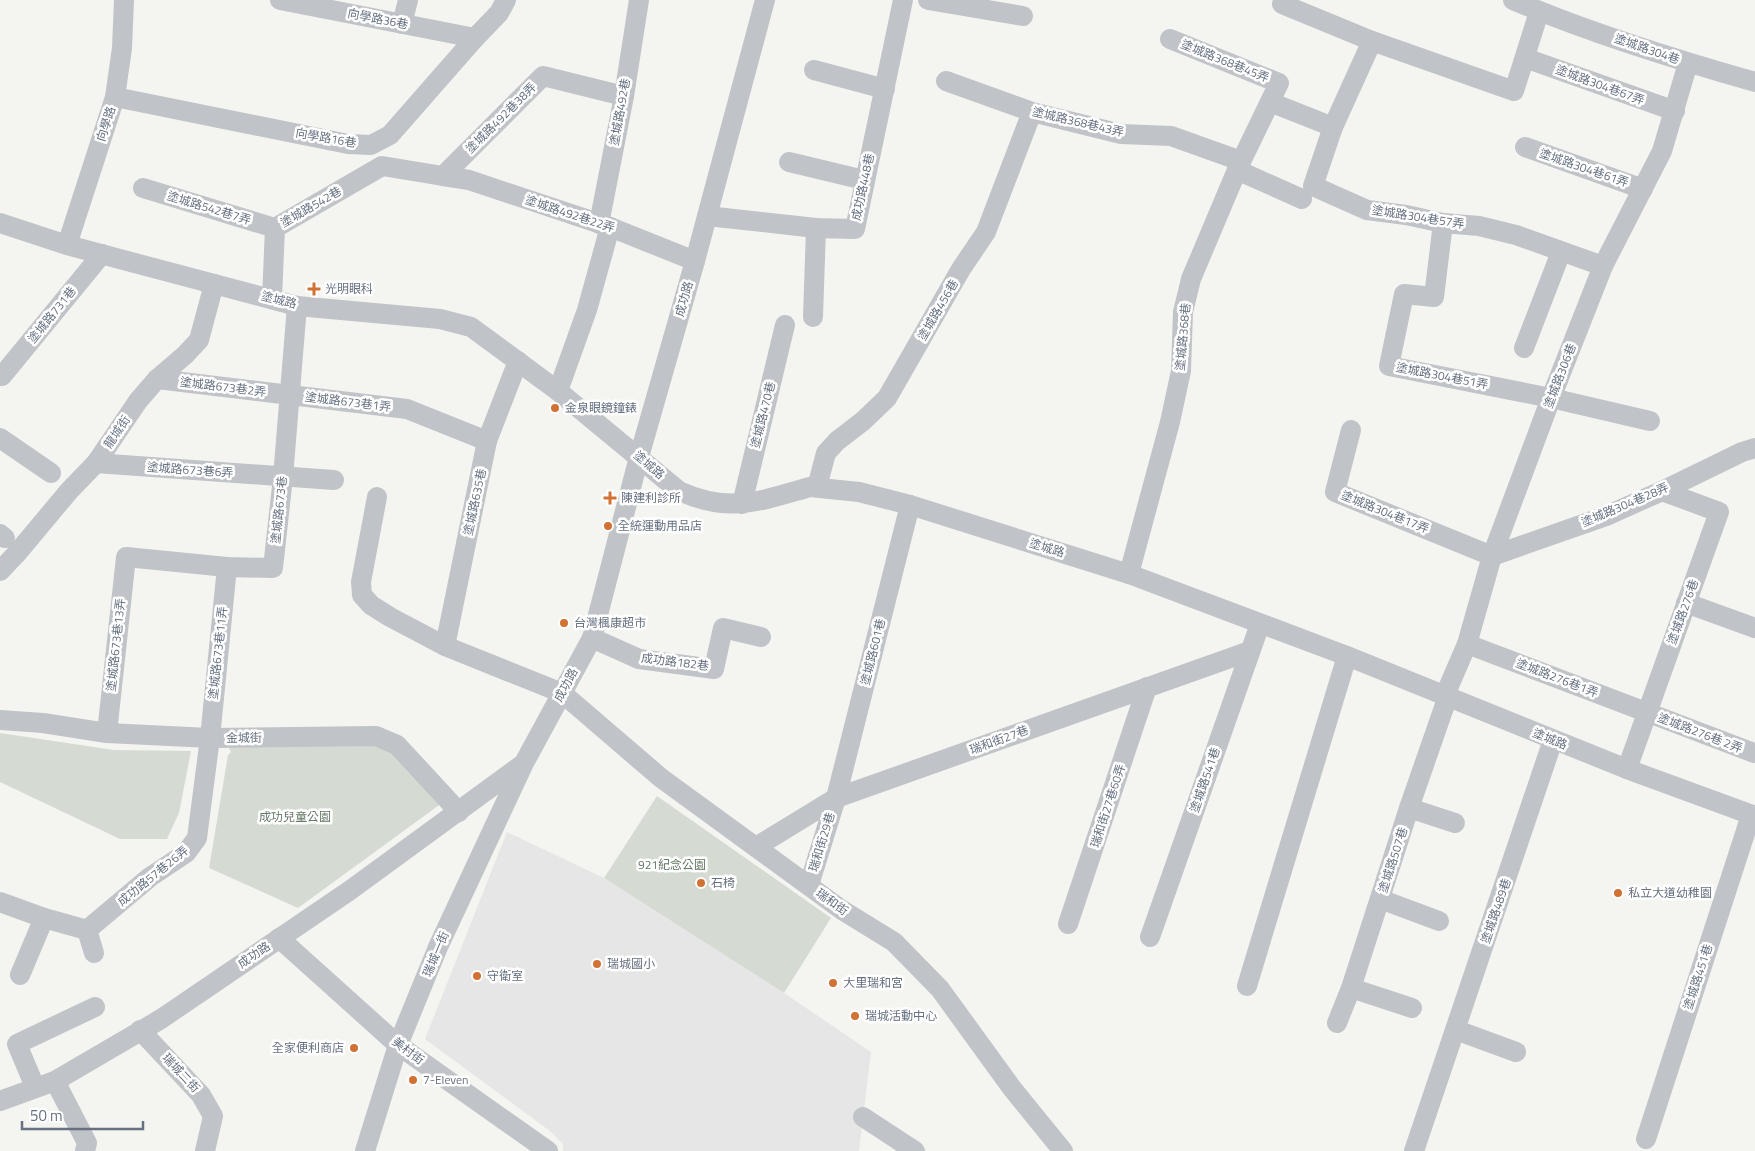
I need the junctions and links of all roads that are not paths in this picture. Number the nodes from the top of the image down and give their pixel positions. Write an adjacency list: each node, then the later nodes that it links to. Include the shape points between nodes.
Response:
1 (124, 0): 26 (street, 向學路)
2 (280, 0): 10 (street, 向學路36巷)
3 (408, 0): 14 (street)
4 (506, 0): 15 (street, 向學路16巷, via 499,13)
5 (640, 0): 25 (street, 塗城路492巷)
6 (764, 0): 39 (street, 成功路)
7 (904, 0): 24 (street, 成功路448巷)
8 (928, 0): 13 (street)
9 (1512, 0): 12 (street, 塗城路304巷)
10 (324, 4): 14 (street, 向學路36巷)
11 (1282, 4): 17 (street)
12 (1537, 6): 18 (street); 19 (street, 塗城路304巷)
13 (1022, 16)
14 (402, 24): 15 (street, 向學路36巷)
15 (475, 38): 26 (street, 向學路16巷, via 390,135 371,145 348,144)
16 (1170, 39): 23 (street, 塗城路368巷45弄)
17 (1372, 41): 18 (street, via 1514,91); 30 (street, 塗城路304巷57弄)
18 (1525, 58): 28 (street, 塗城路304巷67弄)
19 (1688, 63): 22 (street, 塗城路304巷); 28 (street, 塗城路306巷)
20 (814, 70): 24 (street)
21 (946, 81): 29 (street, 塗城路368巷43弄)
22 (1755, 82)
23 (1279, 83): 27 (street, 塗城路368巷)
24 (885, 89): 35 (street, 成功路448巷)
25 (624, 96): 34 (street, 塗城路492巷38弄, via 543,76); 42 (street, 塗城路492巷)
26 (115, 97): 45 (street, 向學路)
27 (1270, 102): 30 (street); 33 (street, 塗城路368巷)
28 (1675, 111): 37 (street, 塗城路306巷, via 1662,151)
29 (1032, 112): 33 (street, 塗城路368巷43弄, via 1121,134 1171,136); 72 (street, 塗城路456巷, via 986,232 961,269 887,398 826,453)
30 (1333, 128): 41 (street, 塗城路304巷57弄, via 1313,186 1367,210)
31 (1525, 148): 37 (street, 塗城路304巷61弄)
32 (789, 162): 35 (street)
33 (1239, 165): 38 (street, 塗城路368巷43弄); 81 (street, 塗城路368巷, via 1191,279 1184,312 1181,371)
34 (443, 176): 42 (street, 塗城路492巷22弄, via 469,180); 43 (street, 塗城路542巷, via 382,166)
35 (864, 180): 44 (street, 成功路448巷, via 855,229)
36 (143, 188): 43 (street, 塗城路542巷7弄)
37 (1643, 189): 49 (street, 塗城路306巷)
38 (1302, 199)
39 (707, 216): 44 (street, 成功路448巷); 48 (street, 成功路)
40 (0, 223): 45 (street, 塗城路)
41 (1444, 223): 46 (street, 塗城路304巷57弄, via 1479,226 1516,235); 61 (street, 塗城路304巷51弄, via 1434,297 1404,294 1390,366)
42 (605, 225): 48 (street, 塗城路492巷22弄); 59 (street, 塗城路492巷, via 588,310)
43 (275, 228): 51 (street, 塗城路542巷)
44 (816, 228): 53 (street)
45 (67, 245): 47 (street, 塗城路)
46 (1561, 252): 49 (street, 塗城路304巷57弄); 55 (street)
47 (102, 254): 50 (street, 塗城路); 57 (street, 塗城路731巷)
48 (695, 261): 67 (street, 成功路)
49 (1603, 266): 61 (street, 塗城路306巷)
50 (214, 284): 51 (street, 塗城路); 58 (street, 龍城街, via 199,340)
51 (272, 298): 52 (street, 塗城路)
52 (297, 306): 56 (street, 塗城路, via 440,319 471,327); 60 (street, 塗城路673巷)
53 (813, 317)
54 (785, 325): 75 (street, 塗城路470巷)
55 (1524, 348)
56 (518, 361): 59 (street, 塗城路); 65 (street, 塗城路635巷)
57 (2, 376)
58 (156, 379): 60 (street, 塗城路673巷2弄); 68 (street, 龍城街)
59 (558, 391): 67 (street, 塗城路)
60 (289, 395): 65 (street, 塗城路673巷1弄, via 407,409); 70 (street, 塗城路673巷)
61 (1551, 398): 62 (street); 77 (street, 塗城路306巷)
62 (1650, 421)
63 (1351, 430): 77 (street, 塗城路304巷17弄, via 1335,492)
64 (0, 438): 69 (street)
65 (487, 441): 88 (street, 塗城路635巷)
66 (1755, 448): 73 (street, 塗城路304巷28弄)
67 (639, 457): 75 (street, 塗城路, via 679,491 701,499); 86 (street, 成功路)
68 (96, 463): 70 (street, 塗城路673巷6弄); 80 (street, 龍城街)
69 (51, 473)
70 (283, 477): 71 (street, 塗城路673巷6弄); 79 (street, 塗城路673巷, via 273,568)
71 (334, 480)
72 (817, 487): 75 (street, 塗城路); 76 (street, 塗城路, via 859,492)
73 (1662, 491): 77 (street, 塗城路304巷28弄, via 1606,516); 82 (street, 塗城路276巷, via 1719,512)
74 (377, 497): 88 (street, 瑞和街, via 361,582 362,595 390,617)
75 (742, 504)
76 (910, 505): 81 (street, 塗城路); 102 (street, 塗城路601巷)
77 (1492, 556): 87 (street, 塗城路306巷)
78 (126, 557): 79 (street, 塗城路673巷); 96 (street, 塗城路673巷13弄)
79 (227, 567): 97 (street, 塗城路673巷11弄)
80 (0, 571)
81 (1129, 574): 83 (street, 塗城路)
82 (1686, 603): 84 (street); 94 (street, 塗城路276巷)
83 (1260, 624): 89 (street, 塗城路541巷); 90 (street, 塗城路)
84 (1755, 628)
85 (761, 637): 86 (street, 成功路182巷, via 723,628 714,669 639,659)
86 (592, 638): 92 (street, 成功路)
87 (1467, 644): 93 (street, 塗城路306巷); 94 (street, 塗城路276巷1弄)
88 (445, 646): 92 (street, 瑞和街)
89 (1250, 651): 91 (street, 瑞和街27巷); 115 (street, 塗城路541巷)
90 (1347, 656): 93 (street, 塗城路); 119 (street)
91 (1148, 687): 102 (street, 瑞和街27巷); 113 (street, 瑞和街27巷60弄)
92 (562, 693): 100 (street, 成功路); 107 (street, 瑞和街, via 661,778)
93 (1447, 695): 98 (street, 塗城路); 103 (street, 塗城路507巷)
94 (1646, 712): 99 (street, 塗城路276巷 2弄); 101 (street, 塗城路276巷)
95 (0, 720): 96 (street, 金城街)
96 (107, 733): 97 (street, 金城街)
97 (210, 738): 104 (street, 金城街, via 376,736 397,745); 114 (street, 成功路57巷26弄, via 197,838 186,853 150,877)
98 (1553, 740): 101 (street, 塗城路); 125 (street, 塗城路489巷)
99 (1754, 753)
100 (524, 763): 104 (street, 成功路); 126 (street, 瑞城一街, via 438,947)
101 (1627, 769): 105 (street, 塗城路)
102 (836, 798): 107 (street, 瑞和街27巷); 108 (street, 瑞和街29巷)
103 (1409, 808): 106 (street); 109 (street, 塗城路507巷)
104 (459, 812): 116 (street, 成功路)
105 (1753, 816): 132 (street, 塗城路451巷)
106 (1455, 823)
107 (756, 847): 108 (street, 瑞和街)
108 (809, 885): 138 (street, 瑞和街, via 894,942 940,989 1011,1087)
109 (1380, 899): 112 (street); 120 (street, 塗城路507巷)
110 (0, 902): 111 (street)
111 (44, 918): 114 (street); 118 (street)
112 (1439, 921)
113 (1068, 924)
114 (87, 930): 117 (street)
115 (1150, 937)
116 (279, 938): 124 (street, 成功路); 126 (street, 美村街)
117 (94, 952)
118 (20, 975)
119 (1247, 986)
120 (1351, 988): 122 (street); 123 (street, 塗城路507巷)
121 (95, 1006): 129 (street, via 17,1044)
122 (1412, 1008)
123 (1338, 1023)
124 (140, 1030): 128 (street, 成功路); 134 (street, 瑞城二街, via 201,1095 213,1116)
125 (1456, 1030): 127 (street); 139 (street, 塗城路489巷)
126 (398, 1045): 135 (street, 瑞城一街); 136 (street, 美村街)
127 (1516, 1052)
128 (55, 1081): 129 (street, 成功路); 133 (street, via 87,1143)
129 (35, 1087): 130 (street, 成功路)
130 (0, 1101)
131 (863, 1117): 137 (street)
132 (1646, 1139)
133 (86, 1151)
134 (205, 1151)
135 (365, 1151)
136 (548, 1151)
137 (915, 1151)
138 (1063, 1151)
139 (1414, 1151)

